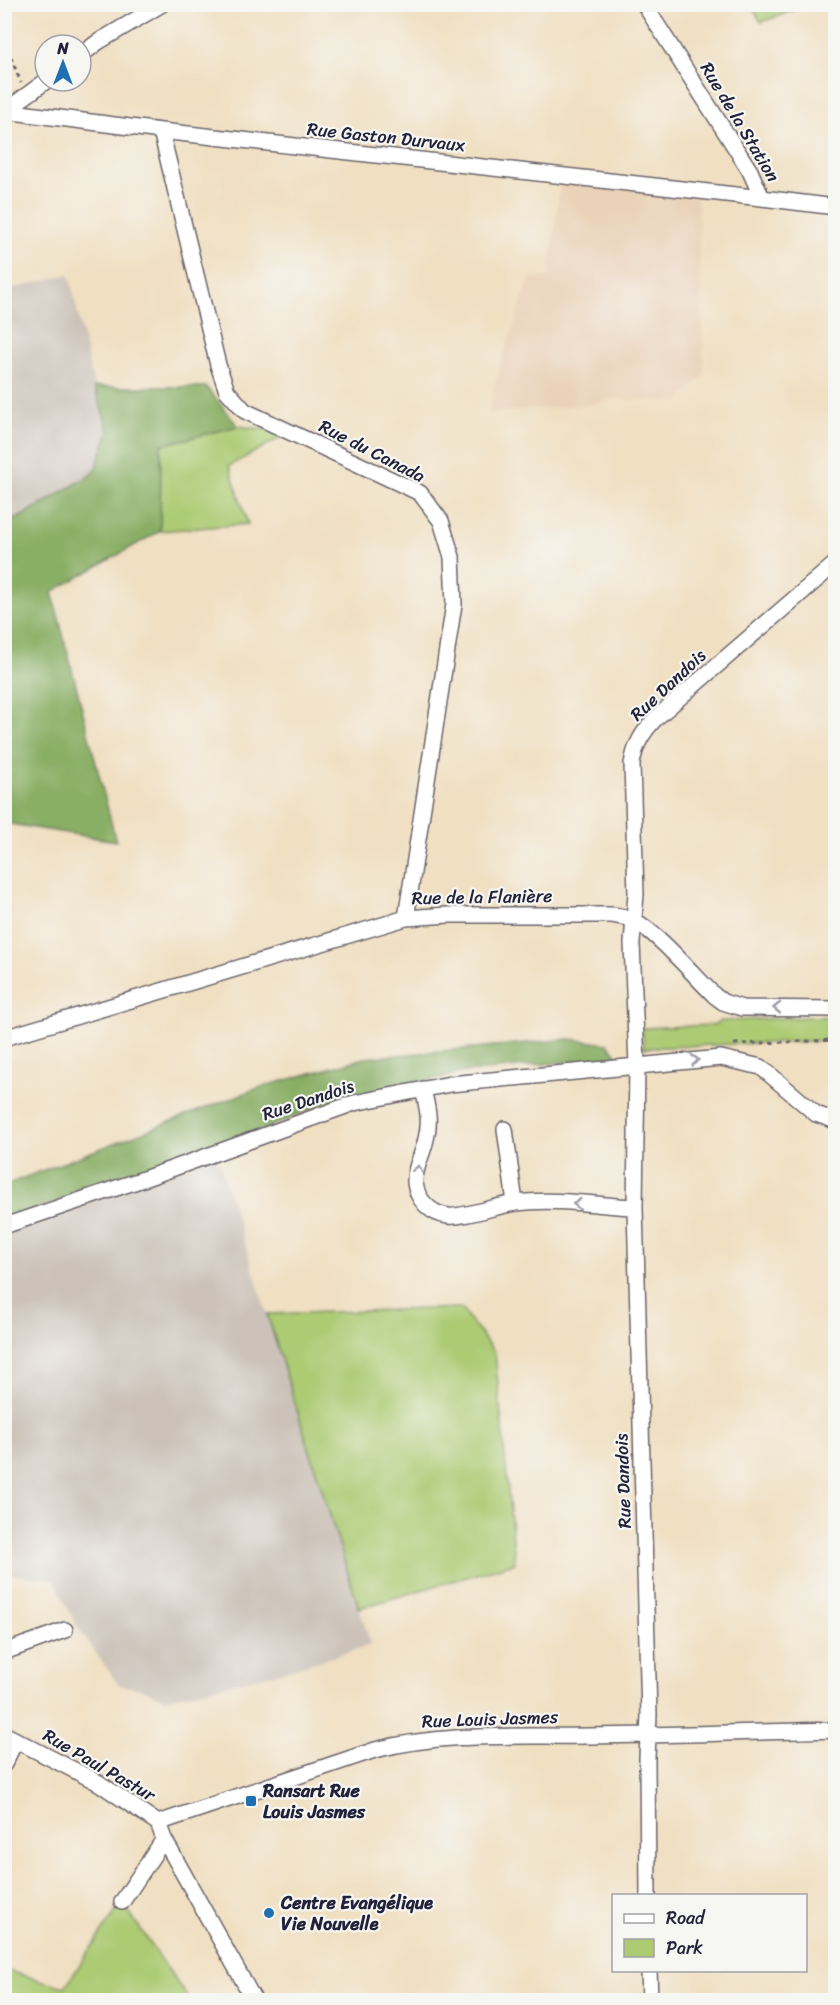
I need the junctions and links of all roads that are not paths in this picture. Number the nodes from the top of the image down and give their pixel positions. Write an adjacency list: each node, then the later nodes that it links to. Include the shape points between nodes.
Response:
1 (162, 4): 3 (street)
2 (644, 4): 7 (street, Rue de la Station, via 750,171)
3 (93, 46)
4 (33, 91): 5 (street)
5 (5, 111): 6 (street, Rue Gaston Durvaux)
6 (161, 131): 7 (street, Rue Gaston Durvaux); 10 (street, Rue du Canada, via 227,391 245,411 420,493 441,521 452,557 454,604)
7 (762, 198): 8 (street, Rue de la Station)
8 (836, 207)
9 (836, 562): 11 (street, Rue Dandois, via 656,718 639,739 632,764)
10 (406, 918): 11 (street, Rue de la Flanière, via 612,915); 13 (street, Rue de la Flanière)
11 (634, 921): 12 (street, Rue de la Flanière, one-way to 11, via 742,1008 723,1002); 14 (street, Rue Dandois)
12 (836, 1009)
13 (4, 1038)
14 (637, 1065): 15 (street, Rue Dandois); 16 (street, one-way to 16, via 721,1058 761,1067 816,1114); 19 (street, Rue Dandois)
15 (423, 1089): 18 (street, one-way to 15, via 449,1216 420,1200 415,1183 430,1116); 20 (street, Rue Dandois, via 354,1103)
16 (836, 1121)
17 (506, 1129): 18 (street)
18 (515, 1203): 19 (street, one-way to 18)
19 (635, 1208): 24 (street, Rue Dandois)
20 (4, 1226)
21 (64, 1630): 22 (street)
22 (4, 1652)
23 (836, 1730): 24 (street, Rue Louis Jasmes)
24 (648, 1736): 27 (street, Rue Louis Jasmes, via 481,1737 402,1743); 29 (street, Rue Dandois)
25 (10, 1737): 26 (street); 27 (street, Rue Paul Pastur, via 99,1784)
26 (4, 1764)
27 (158, 1823): 28 (street, Rue Paul Pastur)
28 (164, 1839): 30 (street); 32 (street, Rue Paul Pastur)
29 (648, 1894)
30 (122, 1902)
31 (650, 1972): 33 (street)
32 (254, 2001)
33 (650, 2001)

